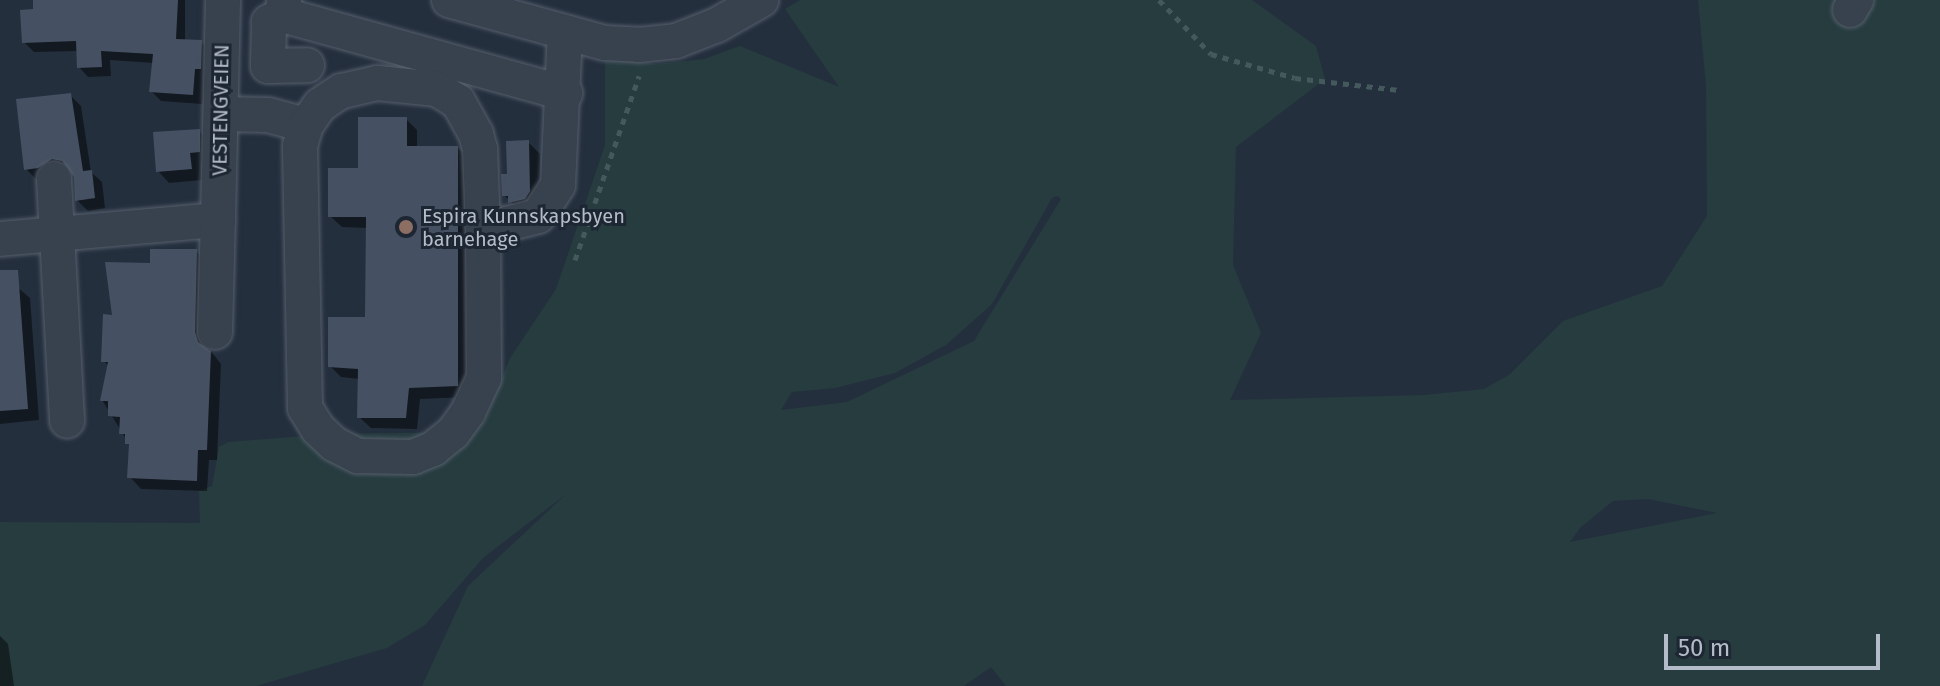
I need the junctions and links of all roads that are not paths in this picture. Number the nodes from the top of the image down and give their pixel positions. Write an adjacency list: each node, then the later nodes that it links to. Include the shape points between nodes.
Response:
1 (223, 0): 9 (street, VESTENGVEIEN)
2 (449, 0): 6 (street)
3 (761, 0): 5 (street)
4 (283, 8): 7 (street, via 269,22 268,66); 8 (street)
5 (716, 11): 6 (street, via 676,41 605,43)
6 (565, 32): 8 (street)
7 (307, 65)
8 (565, 93): 13 (street, via 562,167 550,200 538,216)
9 (221, 114): 10 (street, via 268,115); 12 (street, VESTENGVEIEN)
10 (306, 125): 13 (street, via 320,105 341,91 377,83 437,89 458,102 476,134); 13 (street, via 300,146 305,408 334,444 358,456 413,457 453,433 468,412 484,378)
11 (54, 179): 14 (street)
12 (218, 220): 14 (street); 16 (street, VESTENGVEIEN)
13 (483, 230)
14 (57, 236): 15 (street); 17 (street)
15 (0, 239)
16 (215, 332)
17 (67, 421)

